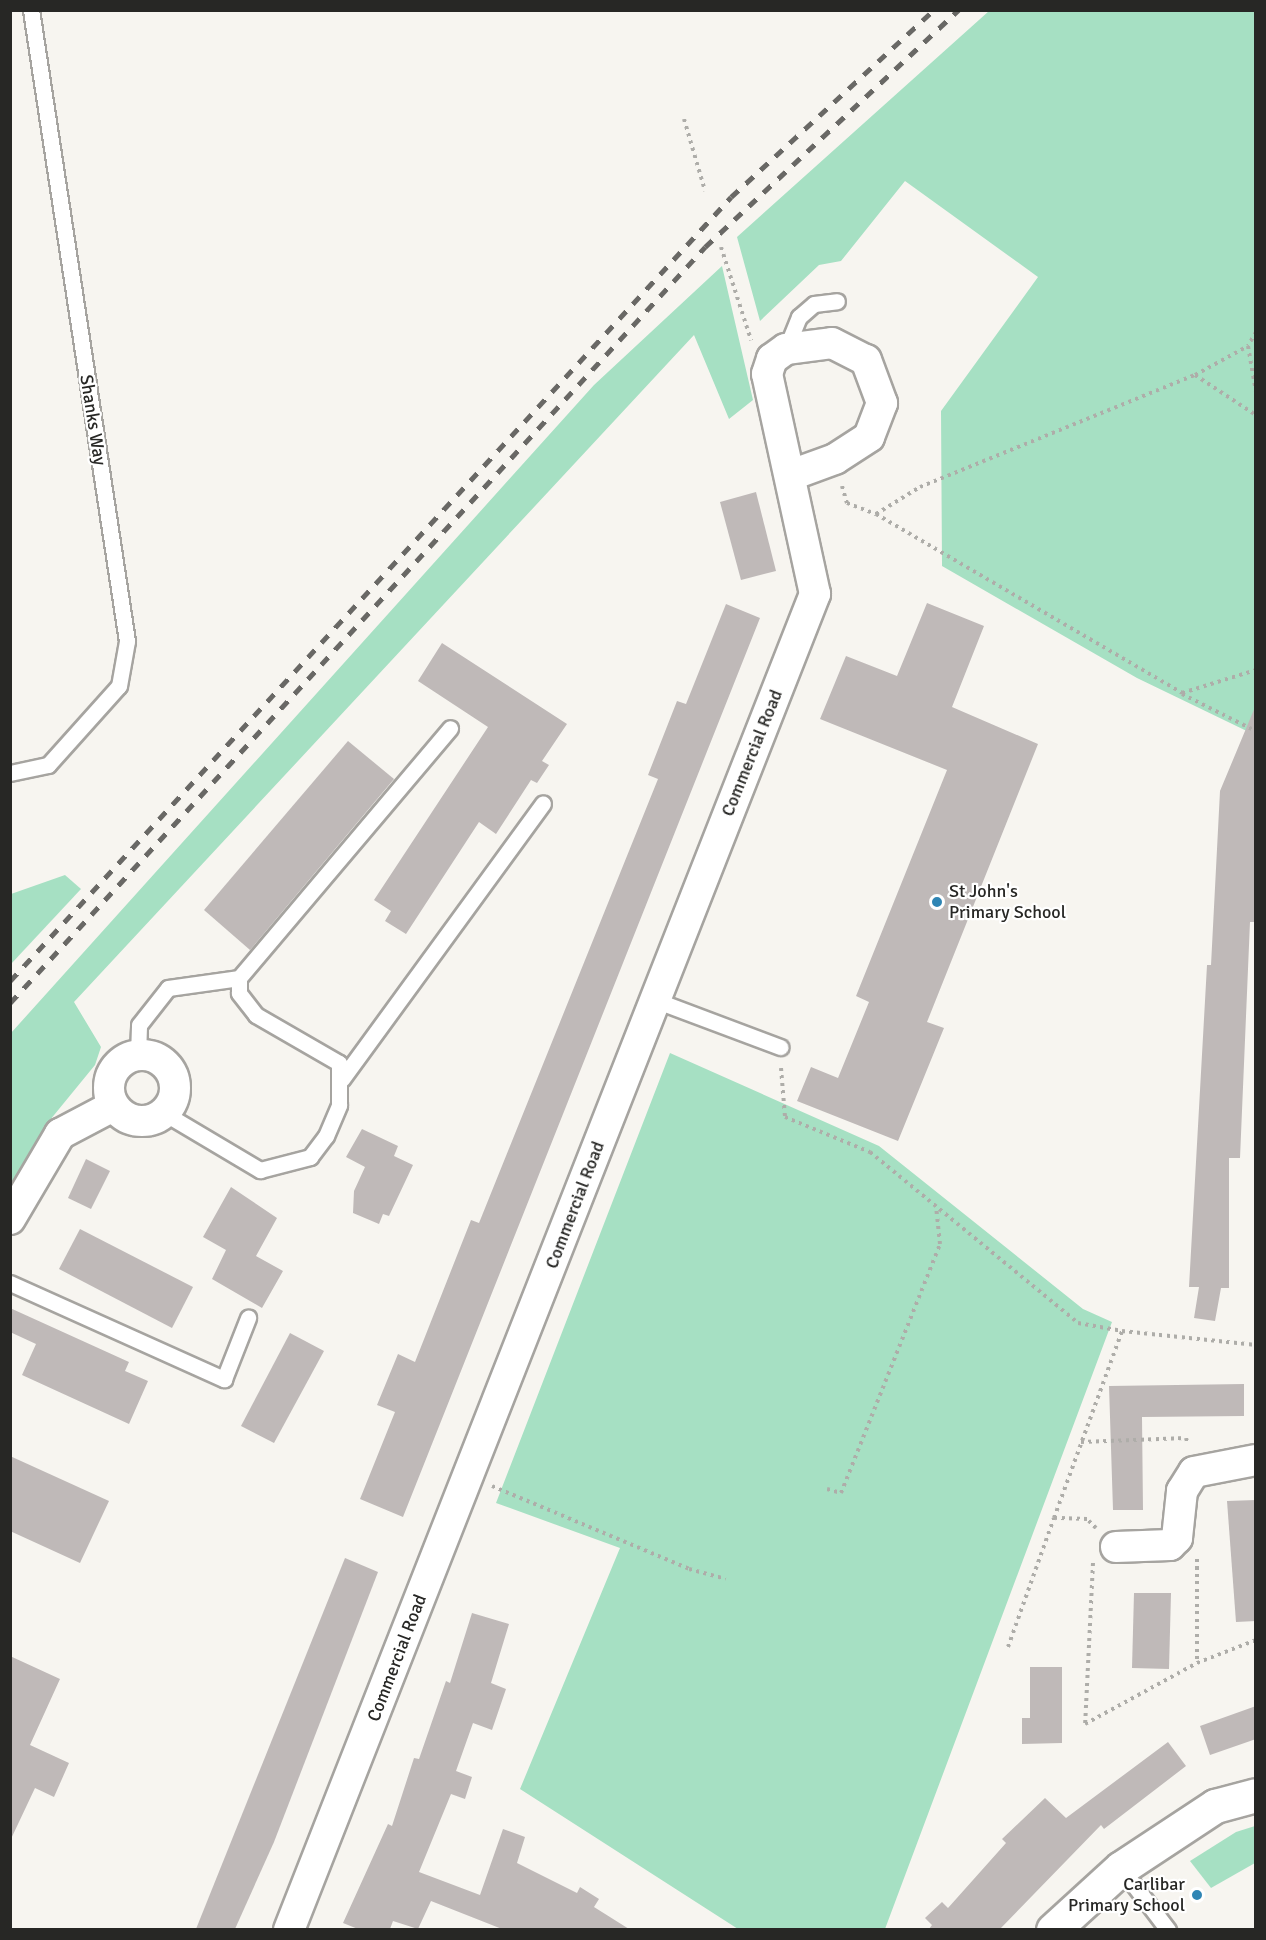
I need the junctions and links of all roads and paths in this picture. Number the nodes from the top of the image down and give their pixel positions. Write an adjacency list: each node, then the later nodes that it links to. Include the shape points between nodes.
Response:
1 (31, 10): 20 (lane, Shanks Way, via 127,641 119,686 48,765)
2 (684, 119): 3 (path)
3 (705, 191)
4 (721, 247): 9 (path, via 742,321)
5 (837, 301): 8 (lane, via 814,304 799,317)
6 (1256, 332): 7 (path)
7 (1248, 346): 10 (path); 11 (path)
8 (786, 349): 9 (street, via 772,358); 13 (street, via 832,344 866,360 882,403 868,437)
9 (767, 374): 14 (street, Commercial Road)
10 (1195, 375): 12 (path); 15 (path, via 920,487)
11 (1256, 393)
12 (1256, 415)
13 (835, 459): 14 (street); 15 (path, via 847,503)
14 (791, 475): 23 (street, Commercial Road, via 815,594)
15 (876, 514): 17 (path)
16 (1256, 670): 17 (path)
17 (1182, 693): 19 (path)
18 (450, 728): 22 (lane)
19 (1256, 732)
20 (10, 773)
21 (543, 803): 26 (lane)
22 (239, 978): 25 (lane, via 168,988 139,1025); 26 (lane, via 239,993 255,1015 327,1054 339,1063)
23 (655, 1000): 24 (lane); 37 (street, Commercial Road)
24 (780, 1047): 29 (path, via 785,1117 870,1152)
25 (138, 1055): 27 (street, via 122,1061 111,1073 108,1090); 28 (street, via 168,1067 175,1082)
26 (342, 1079): 28 (lane, via 326,1136 310,1157 276,1169 246,1165)
27 (113, 1106): 28 (street, via 137,1122); 30 (street, via 60,1134)
28 (164, 1113)
29 (936, 1206): 33 (path, via 1078,1323); 38 (path, via 940,1244 841,1493)
30 (10, 1219)
31 (10, 1283): 32 (lane, via 224,1379)
32 (248, 1318)
33 (1122, 1331)
34 (1081, 1442): 36 (path, via 1186,1438)
35 (1256, 1460): 36 (street)
36 (1194, 1472): 40 (street, via 1182,1491)
37 (468, 1476): 42 (path, via 689,1569); 47 (street, Commercial Road)
38 (827, 1489)
39 (1054, 1518): 44 (path)
40 (1180, 1520): 41 (street, via 1170,1545); 43 (path, via 1197,1550 1197,1663)
41 (1116, 1547)
42 (726, 1579)
43 (1256, 1640)
44 (1008, 1647)
45 (1256, 1795): 46 (street, via 1215,1806)
46 (1121, 1868): 48 (street); 49 (lane)
47 (289, 1929)
48 (1053, 1929)
49 (1168, 1929)

